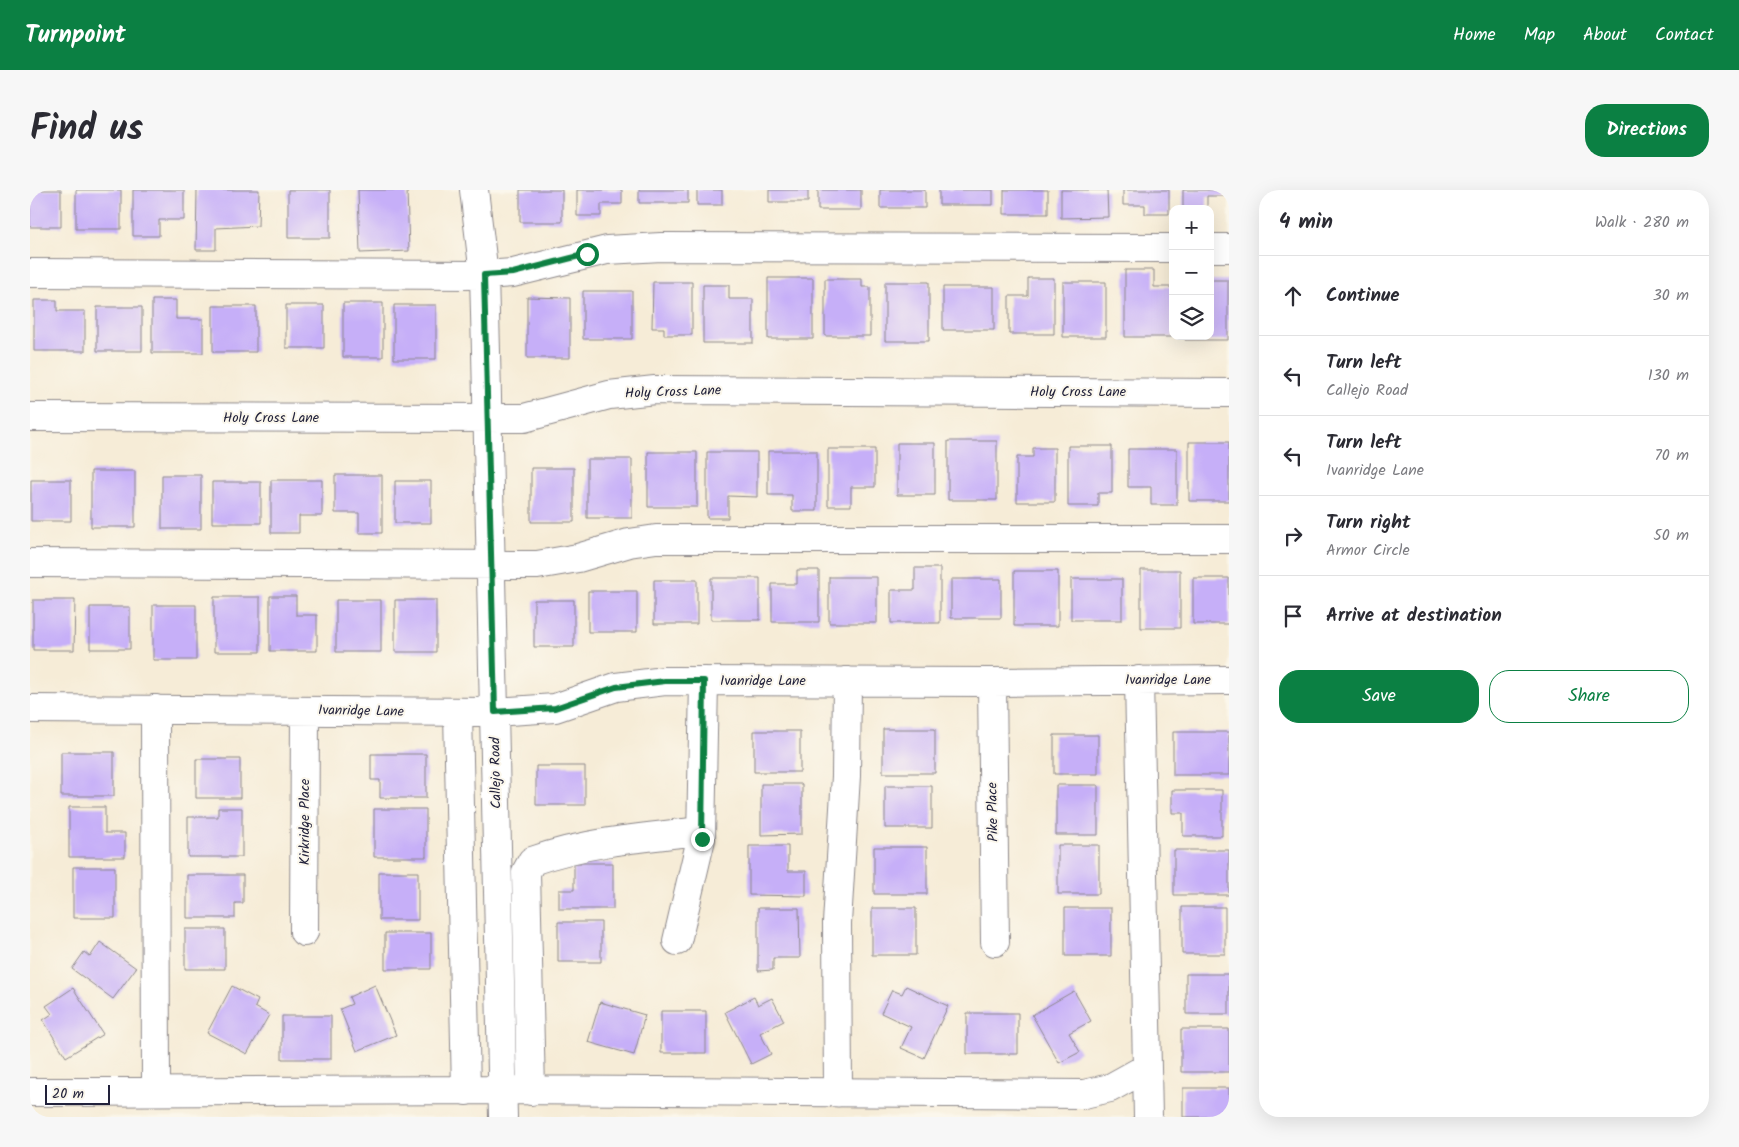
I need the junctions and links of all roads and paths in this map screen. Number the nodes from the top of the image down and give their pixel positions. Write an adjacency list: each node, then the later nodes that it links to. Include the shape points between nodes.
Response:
1 (474, 190): 6 (street, Callejo Road)
2 (1169, 248): 6 (street, via 660,247 607,250 513,273)
3 (1214, 248): 4 (street)
4 (1229, 248)
5 (30, 273): 6 (street)
6 (484, 275): 9 (street, Callejo Road)
7 (1229, 393): 9 (street, Holy Cross Lane, via 655,390 609,395 524,418)
8 (30, 417): 9 (street, Holy Cross Lane)
9 (488, 418): 12 (street, Callejo Road)
10 (1229, 538): 12 (street, via 656,538 545,564)
11 (30, 563): 12 (street)
12 (490, 565): 22 (street, Callejo Road)
13 (1139, 680): 14 (street, Ivanridge Lane); 17 (street, Ivanridge Lane); 27 (street)
14 (1229, 680)
15 (704, 681): 16 (street, Ivanridge Lane); 22 (street, Ivanridge Lane, via 665,681 616,687 555,708); 23 (street)
16 (847, 681): 17 (street, Ivanridge Lane); 33 (street, via 846,776 837,923)
17 (992, 682): 26 (street, Pike Place)
18 (30, 709): 19 (street, Ivanridge Lane)
19 (155, 709): 20 (street, Ivanridge Lane); 32 (street)
20 (305, 711): 21 (street, Ivanridge Lane); 24 (street, Kirkridge Place)
21 (458, 712): 22 (street, Ivanridge Lane); 29 (street)
22 (495, 712): 28 (street, Callejo Road)
23 (702, 831): 25 (street); 30 (street, via 552,854 532,861 526,872)
24 (304, 932)
25 (677, 942)
26 (995, 942)
27 (1146, 1068): 33 (street, via 1110,1088 1084,1094); 35 (street)
28 (502, 1090): 29 (street); 30 (street); 34 (street, Callejo Road)
29 (466, 1091): 32 (street)
30 (531, 1091): 33 (street)
31 (30, 1092): 32 (street)
32 (156, 1092)
33 (838, 1093)
34 (503, 1117)
35 (1148, 1117)

